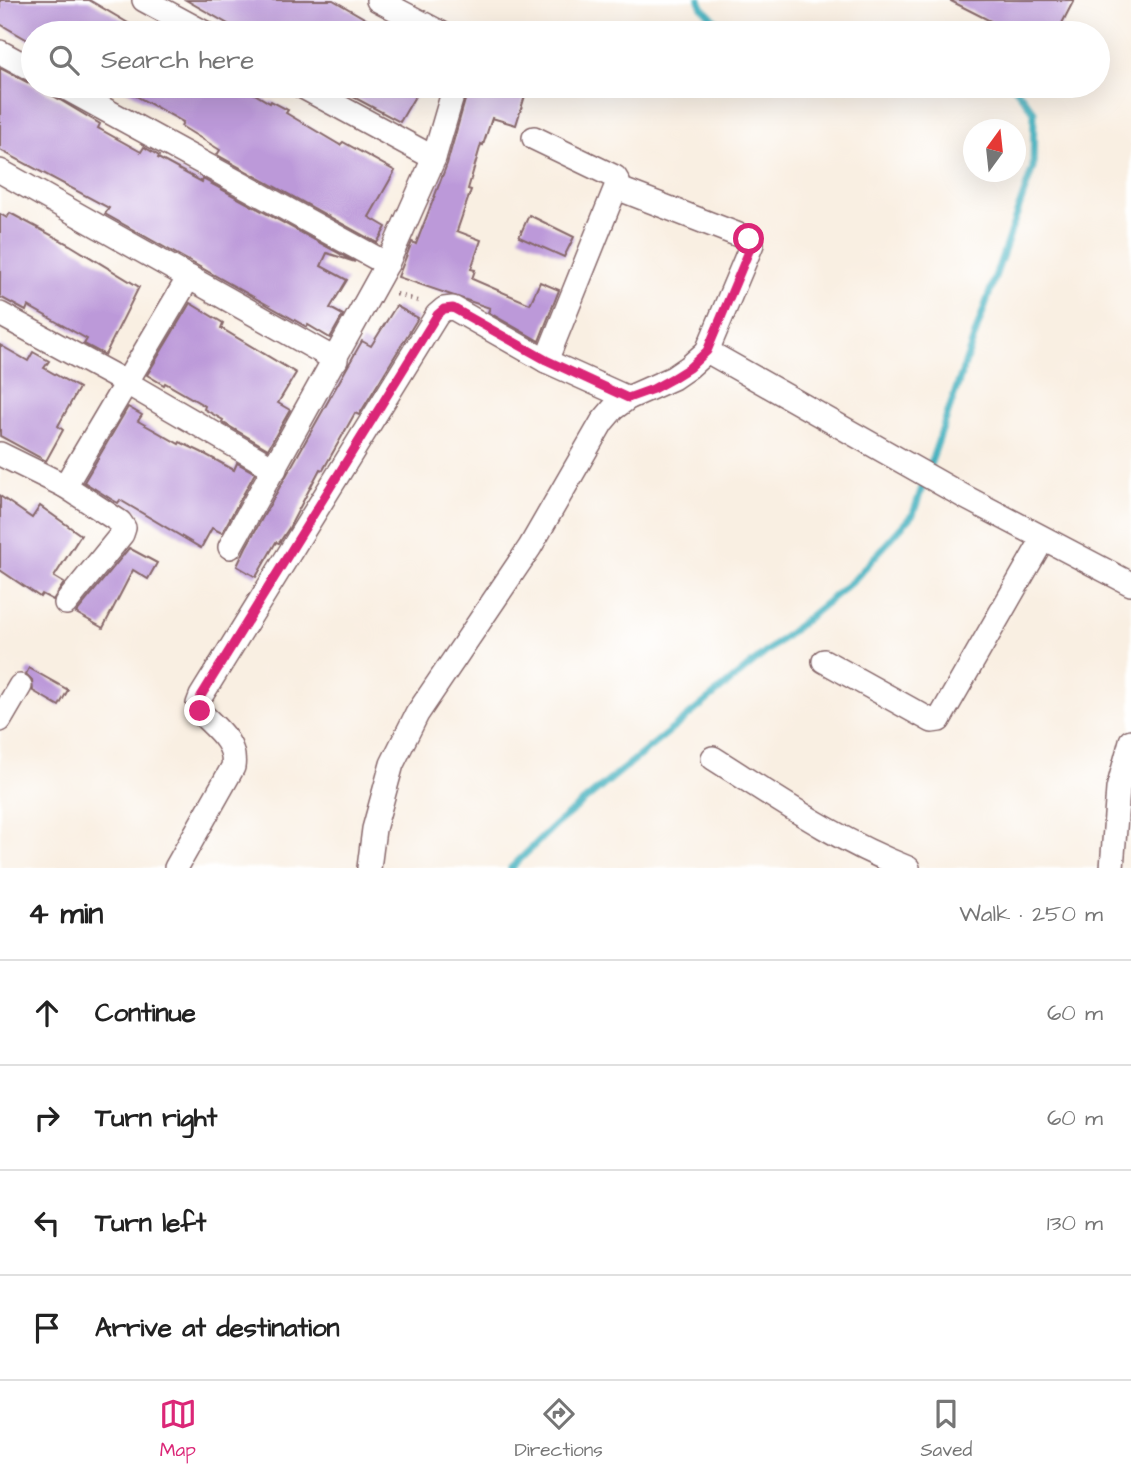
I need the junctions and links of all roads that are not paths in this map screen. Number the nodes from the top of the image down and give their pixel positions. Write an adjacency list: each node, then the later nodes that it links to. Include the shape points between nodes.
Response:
1 (144, 0): 3 (street)
2 (378, 0): 4 (street)
3 (183, 21)
4 (418, 21)
5 (0, 52): 6 (street)
6 (21, 63)
7 (84, 98): 14 (street)
8 (323, 98): 11 (street)
9 (452, 98): 11 (street)
10 (534, 138): 13 (street, via 615,177)
11 (434, 158): 14 (street)
12 (0, 171): 15 (street)
13 (617, 188): 17 (street, via 752,242); 19 (street)
14 (387, 264): 18 (street)
15 (189, 277): 18 (street); 20 (street)
16 (0, 314): 20 (street)
17 (707, 351): 21 (street, via 673,378); 25 (street)
18 (336, 360): 23 (street)
19 (546, 360): 21 (street); 35 (street, via 453,308 444,309 430,326 201,696 200,711 232,746 235,756)
20 (127, 383): 23 (street); 24 (street)
21 (628, 398): 36 (street, via 602,422 530,547 416,714 391,764)
22 (0, 454): 24 (street)
23 (275, 469): 26 (street)
24 (65, 486): 28 (street, via 124,528)
25 (1043, 538): 27 (street); 29 (street, via 939,720 932,721)
26 (230, 547)
27 (1131, 584)
28 (66, 603)
29 (824, 661)
30 (20, 686): 31 (street)
31 (0, 720)
32 (1131, 741): 38 (street, via 1118,789)
33 (713, 758): 34 (street)
34 (864, 860): 37 (street)
35 (176, 868)
36 (369, 868)
37 (908, 868)
38 (1112, 868)

